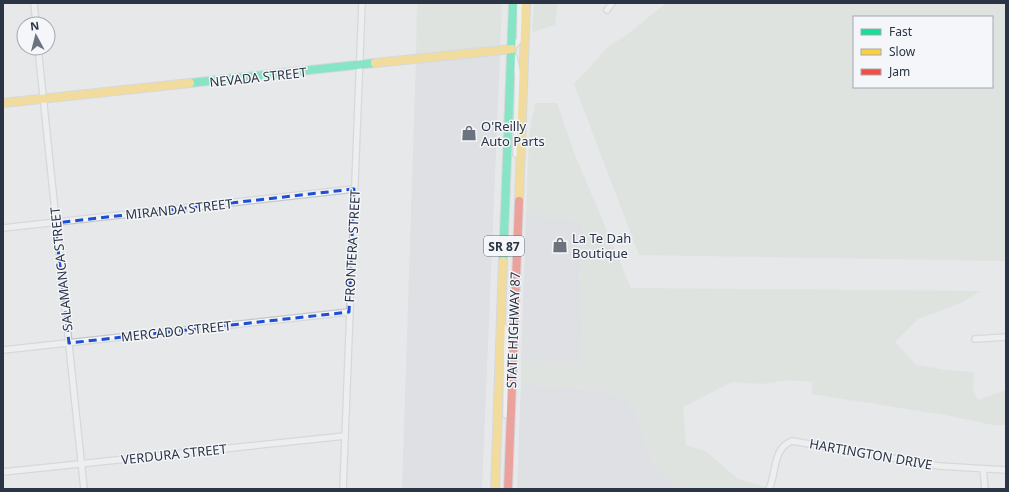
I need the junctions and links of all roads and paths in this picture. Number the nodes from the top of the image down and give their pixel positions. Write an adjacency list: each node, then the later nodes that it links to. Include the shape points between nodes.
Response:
1 (34, 3): 8 (street)
2 (362, 3): 11 (street, FRONTERA STREET)
3 (513, 3): 9 (main road, SR 87)
4 (520, 3): 9 (street, via 520,38)
5 (526, 3): 14 (main road, STATE HIGHWAY 87 / SR 87)
6 (612, 3): 7 (street)
7 (607, 10)
8 (35, 16)
9 (512, 49): 11 (main road, NEVADA STREET); 14 (street, via 517,69 516,147); 19 (main road, SR 87)
10 (39, 56): 12 (street, SALAMANCA STREET)
11 (360, 66): 12 (main road, NEVADA STREET); 15 (street, FRONTERA STREET)
12 (43, 98): 13 (main road, NEVADA STREET); 16 (street, SALAMANCA STREET)
13 (3, 103)
14 (519, 176): 26 (main road, STATE HIGHWAY 87 / SR 87)
15 (354, 189): 16 (street, MIRANDA STREET); 18 (street, FRONTERA STREET)
16 (55, 223): 17 (street, MIRANDA STREET); 22 (street, SALAMANCA STREET)
17 (3, 228)
18 (349, 312): 22 (street, MERCADO STREET); 24 (street, FRONTERA STREET)
19 (501, 325): 25 (main road, SR 87); 26 (street, via 507,334 506,418)
20 (1006, 337): 21 (street)
21 (975, 339)
22 (69, 343): 23 (street, MERCADO STREET); 27 (street, SALAMANCA STREET)
23 (3, 350)
24 (345, 436): 27 (street, VERDURA STREET); 32 (street, FRONTERA STREET)
25 (497, 436): 33 (main road, SR 87); 34 (street)
26 (509, 441): 35 (main road, STATE HIGHWAY 87 / SR 87)
27 (81, 464): 30 (street, VERDURA STREET); 31 (street, SALAMANCA STREET)
28 (983, 469): 29 (street, HARTINGTON DRIVE); 36 (street, HARTINGTON DRIVE, via 939,466 792,441 784,444 779,451); 37 (street)
29 (1006, 470)
30 (3, 472)
31 (84, 489)
32 (343, 489)
33 (495, 489)
34 (499, 489)
35 (508, 489)
36 (769, 489)
37 (985, 489)

